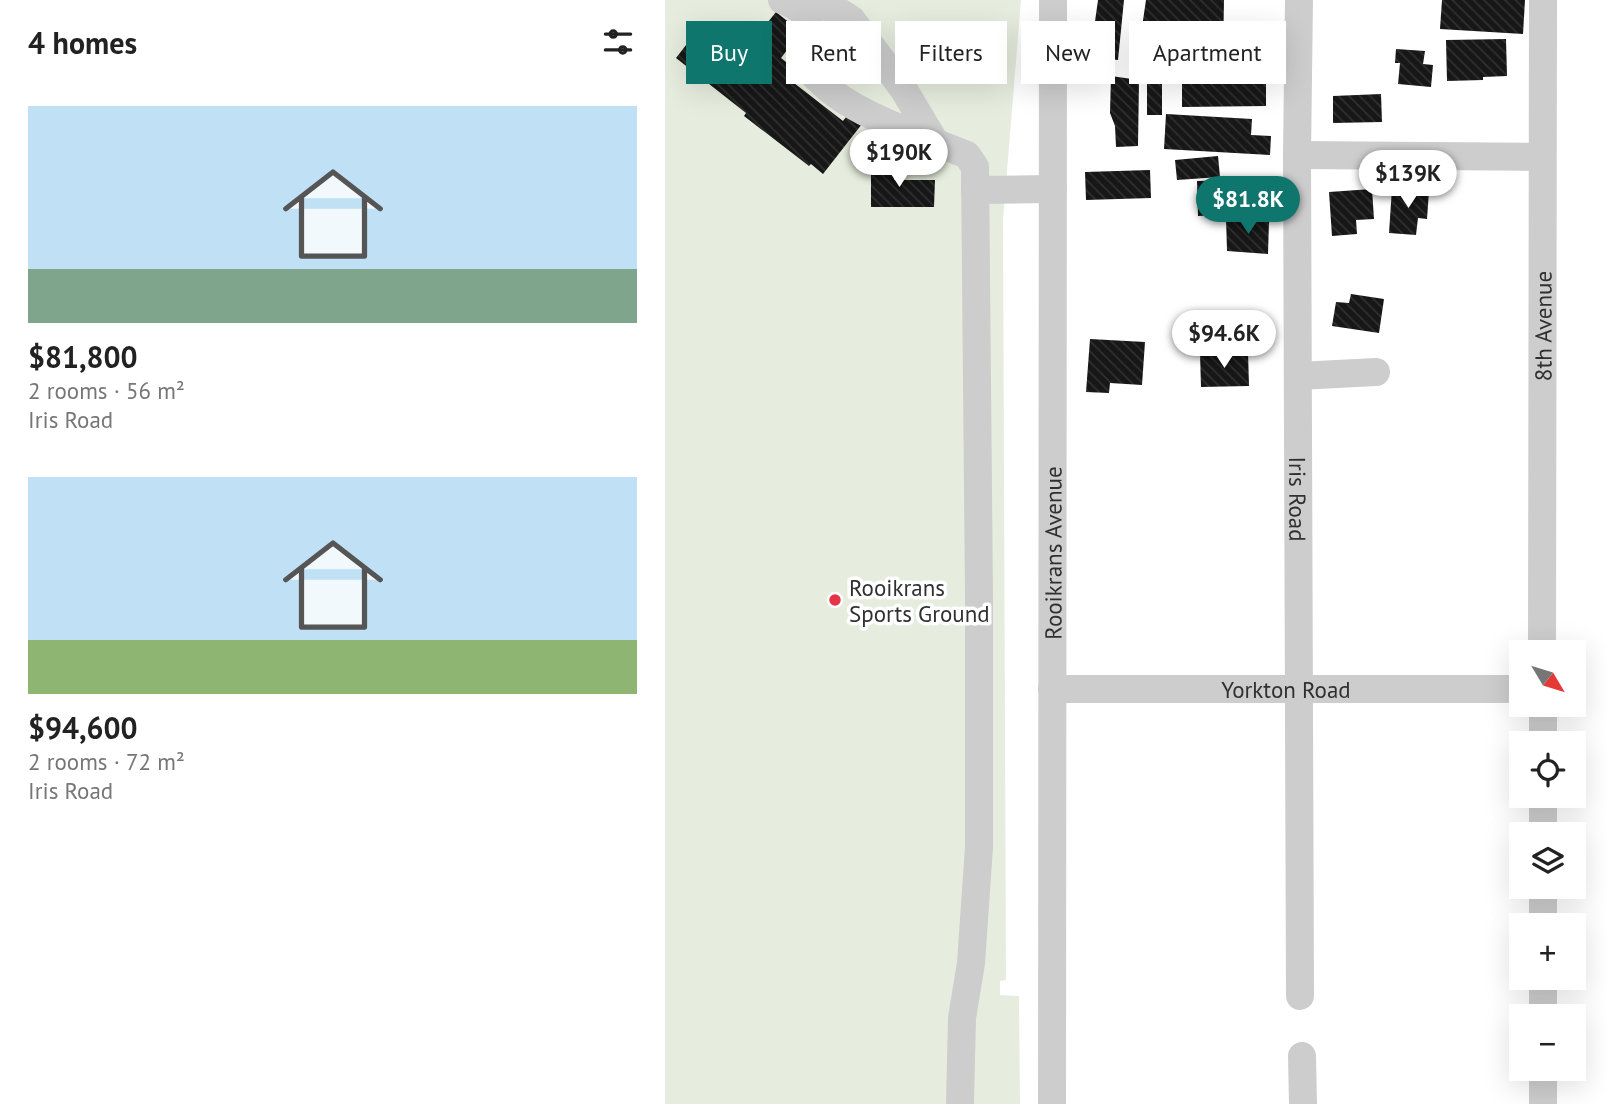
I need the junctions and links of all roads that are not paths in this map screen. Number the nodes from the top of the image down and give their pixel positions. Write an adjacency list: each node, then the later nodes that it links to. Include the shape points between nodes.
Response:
1 (1053, 0): 8 (street, Rooikrans Avenue)
2 (1299, 0): 6 (street, Iris Road)
3 (1543, 0): 7 (street, 8th Avenue)
4 (789, 3): 5 (street, via 820,4 852,20 904,90); 5 (street, via 806,15 810,27 804,56 809,69 834,95)
5 (935, 142): 9 (street, via 972,159)
6 (1297, 155): 7 (street); 11 (street, Iris Road)
7 (1542, 157): 12 (street, 8th Avenue)
8 (1053, 189): 9 (street); 13 (street, Rooikrans Avenue)
9 (975, 190): 19 (street, via 979,847 971,963 963,1006)
10 (1376, 372): 11 (street)
11 (1298, 376): 14 (street, Iris Road)
12 (1542, 640)
13 (1052, 688): 14 (street, Yorkton Road); 20 (street, Rooikrans Avenue)
14 (1299, 689): 15 (street, Yorkton Road); 16 (street, Iris Road)
15 (1509, 690)
16 (1300, 996)
17 (1302, 1056): 21 (street)
18 (1543, 1081): 22 (street)
19 (960, 1104)
20 (1052, 1104)
21 (1303, 1104)
22 (1543, 1104)

